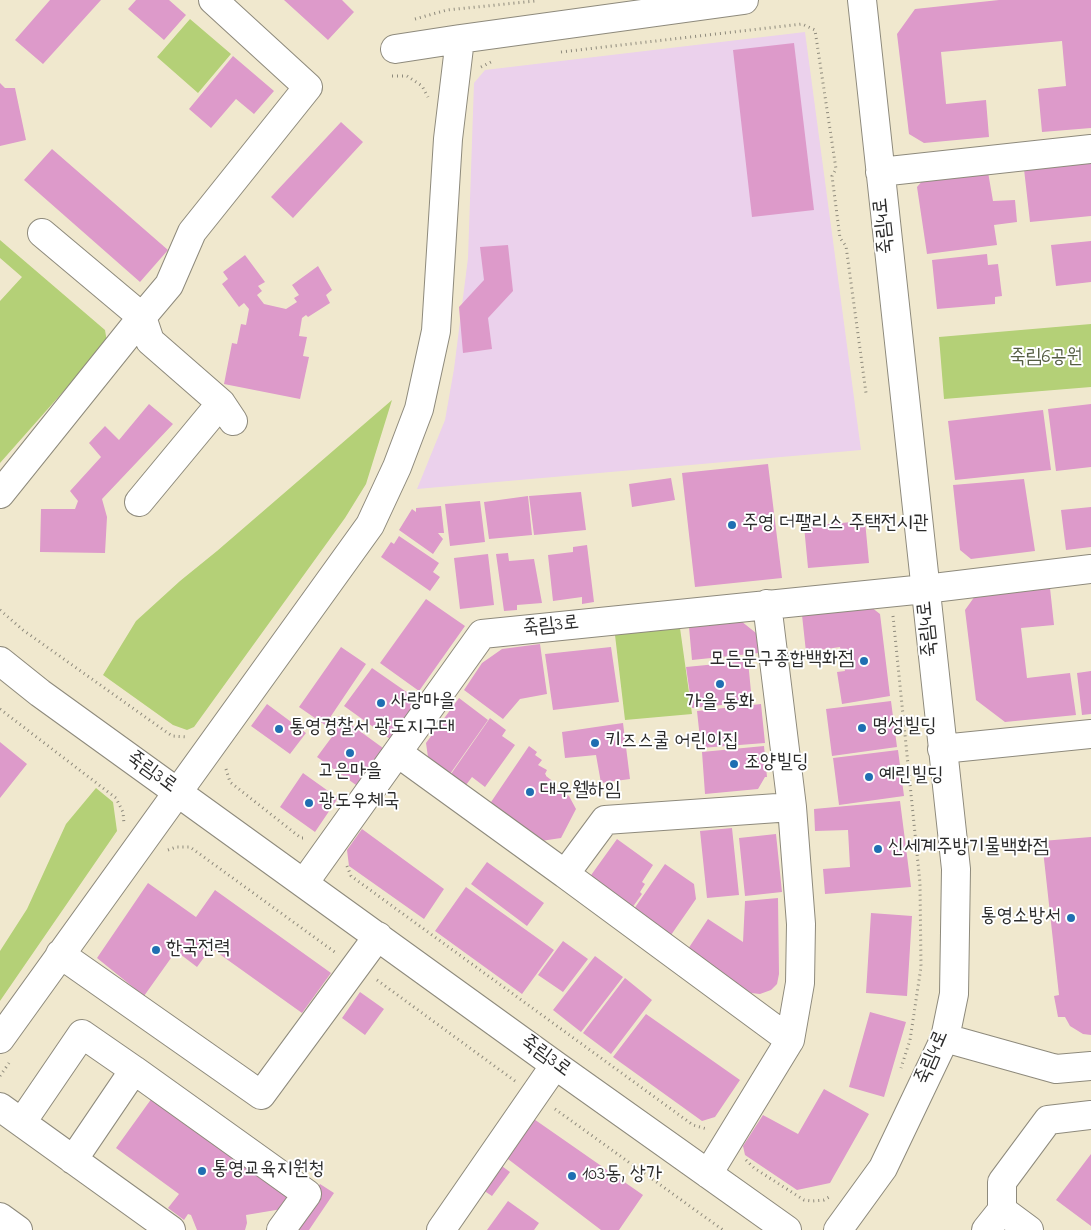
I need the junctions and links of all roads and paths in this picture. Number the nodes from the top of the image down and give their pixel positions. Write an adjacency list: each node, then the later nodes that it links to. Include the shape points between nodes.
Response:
1 (213, 0): 16 (street, via 308,87 192,232 168,285)
2 (744, 0): 6 (street)
3 (862, 0): 14 (street, 죽림4로)
4 (541, 1): 5 (path, via 447,10)
5 (414, 19)
6 (460, 39): 7 (street); 31 (street, via 448,139 436,331 419,409 370,525)
7 (395, 49)
8 (560, 53): 17 (path, via 802,24 815,30 836,169 832,176 840,238 846,246)
9 (496, 61): 10 (path)
10 (475, 70)
11 (392, 76): 12 (path, via 408,76 422,86)
12 (428, 98)
13 (1091, 149): 14 (street)
14 (880, 172): 21 (street, 죽림4로)
15 (42, 233): 16 (street)
16 (142, 317): 18 (street); 19 (street, via 150,341 227,412)
17 (866, 393)
18 (0, 494)
19 (139, 502)
20 (1091, 568): 21 (street, 죽림3로)
21 (925, 589): 22 (street, 죽림3로); 29 (street, 죽림4로)
22 (768, 604): 30 (street, 죽림3로, via 482,634); 32 (street)
23 (0, 610): 28 (path, via 23,630 172,736)
24 (893, 616): 48 (path, via 920,883 921,967 910,1040)
25 (0, 661): 31 (street, 죽림3로)
26 (0, 709): 33 (path, via 116,798 122,812)
27 (1091, 734): 29 (street)
28 (195, 735)
29 (942, 749): 42 (street, 죽림4로, via 956,869 954,994)
30 (398, 753): 36 (street); 37 (street, 죽림3로)
31 (177, 791): 37 (street, 죽림3로); 39 (street)
32 (792, 807): 36 (street, via 605,820); 44 (street, via 802,924 800,983)
33 (124, 832)
34 (166, 851): 40 (path, via 176,846 190,847)
35 (347, 860): 53 (path, via 351,876 693,1125)
36 (565, 874): 44 (street)
37 (304, 883): 38 (street, 죽림3로)
38 (378, 936): 39 (street, via 261,1095); 45 (street, 죽림3로)
39 (60, 954): 43 (street)
40 (339, 954)
41 (373, 978): 49 (path)
42 (945, 1038): 46 (street, via 1056,1069); 66 (street, 죽림4로, via 883,1168)
43 (0, 1039)
44 (790, 1040): 56 (street)
45 (555, 1065): 56 (street, 죽림3로); 63 (street)
46 (1091, 1066)
47 (134, 1070): 52 (street, via 82,1034); 55 (street); 62 (street, via 307,1194)
48 (899, 1074)
49 (516, 1081)
50 (552, 1107): 64 (path)
51 (1091, 1114): 59 (street, via 1048,1120 1002,1182)
52 (11, 1115): 55 (street)
53 (709, 1130)
54 (744, 1155): 57 (path, via 747,1163 804,1200 824,1200)
55 (74, 1160): 61 (street)
56 (708, 1174): 65 (street, 죽림3로)
57 (836, 1193)
58 (0, 1217): 60 (street)
59 (994, 1220): 67 (street)
60 (18, 1230)
61 (171, 1230)
62 (281, 1230)
63 (441, 1230)
64 (723, 1230)
65 (787, 1230)
66 (838, 1230)
67 (1029, 1230)

